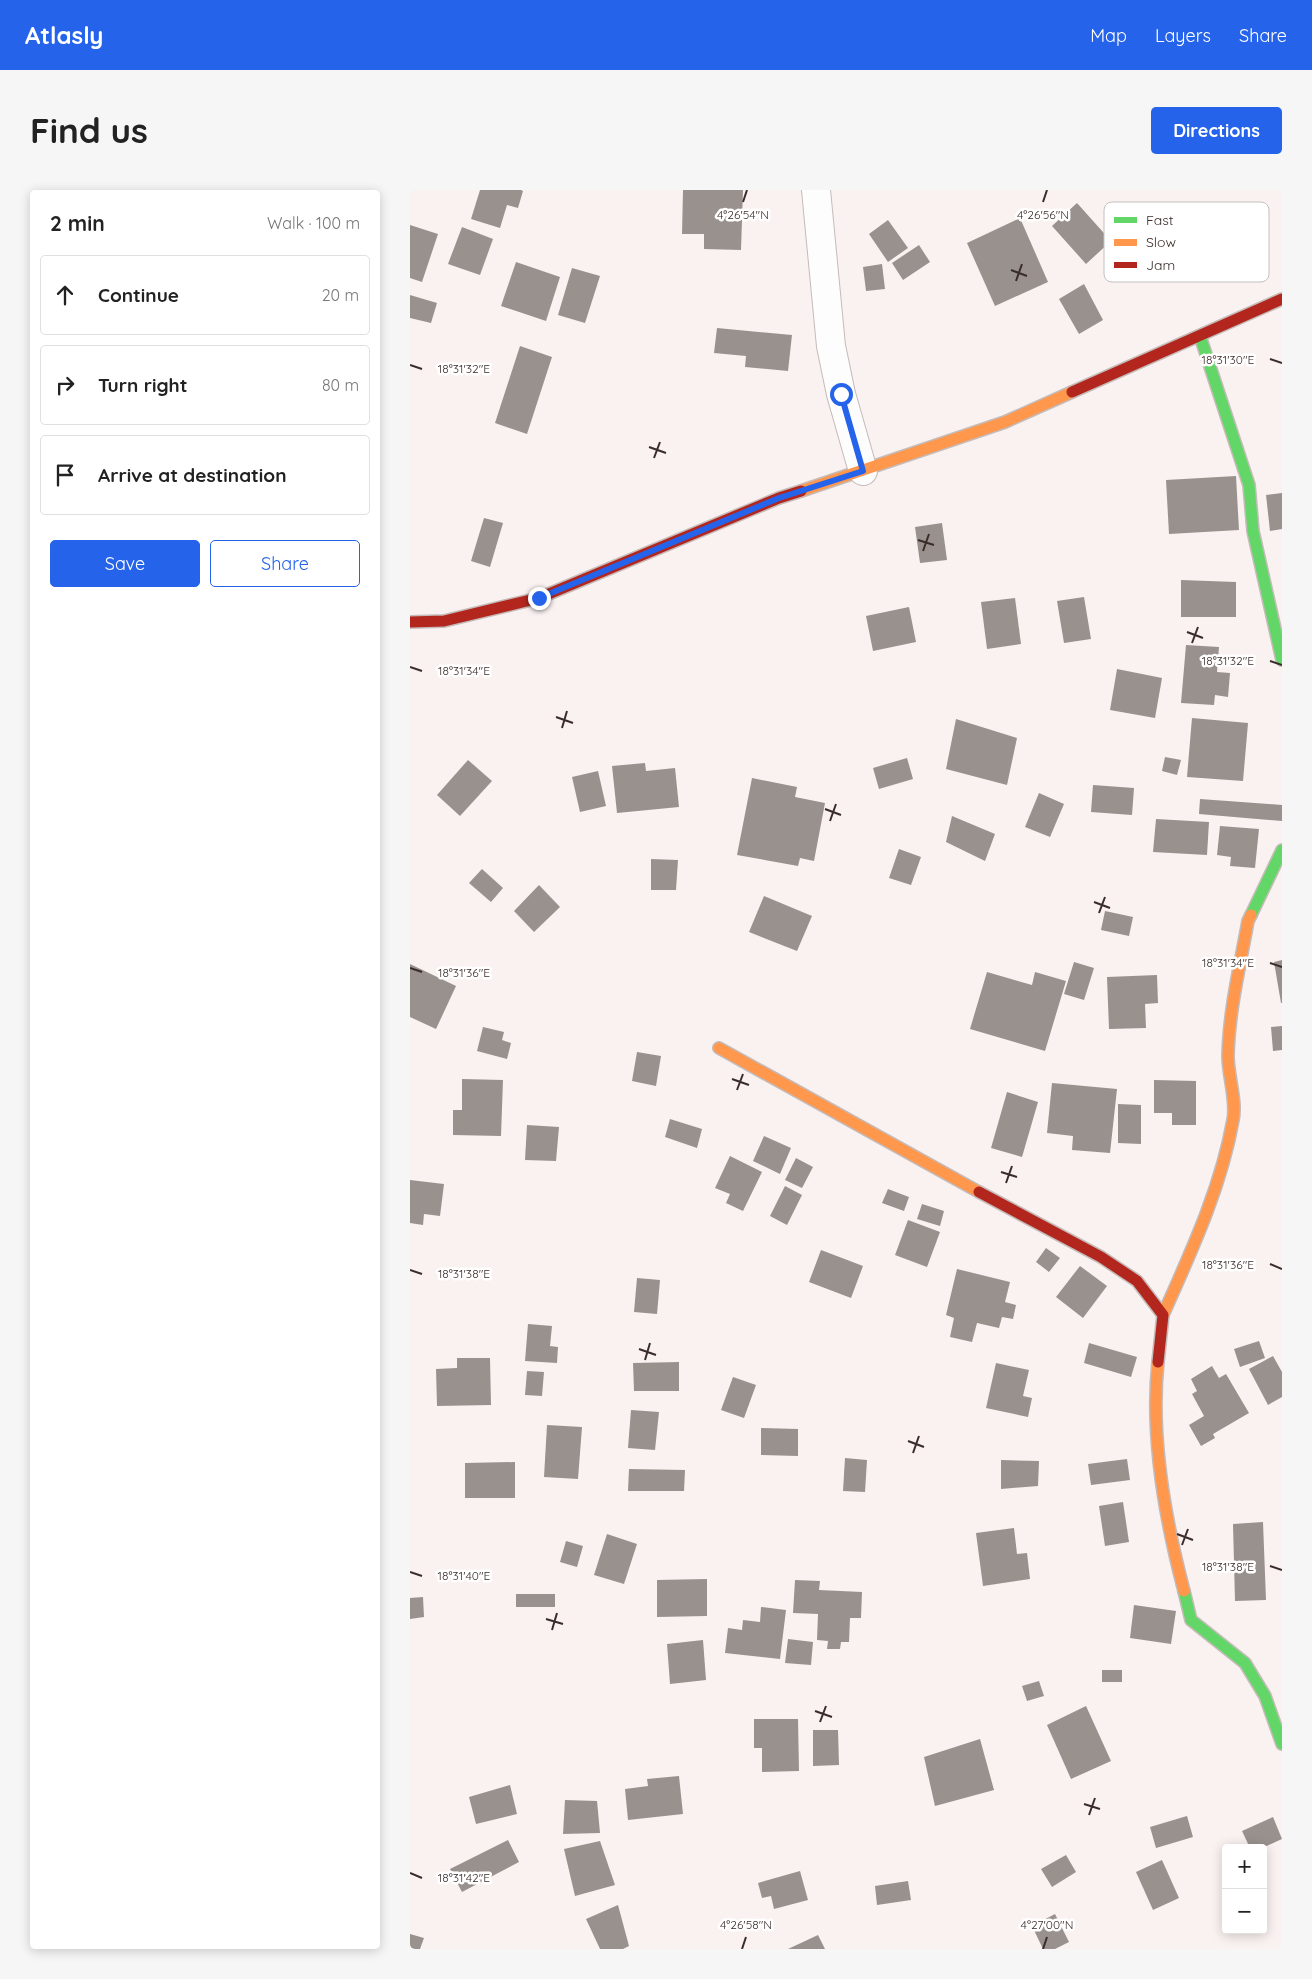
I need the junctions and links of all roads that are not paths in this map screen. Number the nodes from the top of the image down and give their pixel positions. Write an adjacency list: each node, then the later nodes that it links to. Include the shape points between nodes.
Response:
1 (816, 190): 4 (street, via 831,346)
2 (1282, 299): 3 (street)
3 (1200, 336): 4 (street, via 1005,422); 6 (street, via 1249,486 1253,530)
4 (863, 471): 5 (street, via 779,498 539,598 444,621)
5 (410, 622)
6 (1282, 660)
7 (1282, 850): 9 (street, via 1248,921 1230,1017 1228,1058 1234,1117 1225,1157 1205,1220)
8 (719, 1048): 9 (street, via 1101,1257 1137,1281)
9 (1163, 1315): 10 (street, via 1157,1370 1157,1447 1171,1542 1191,1620 1245,1663 1265,1696)
10 (1282, 1744)

